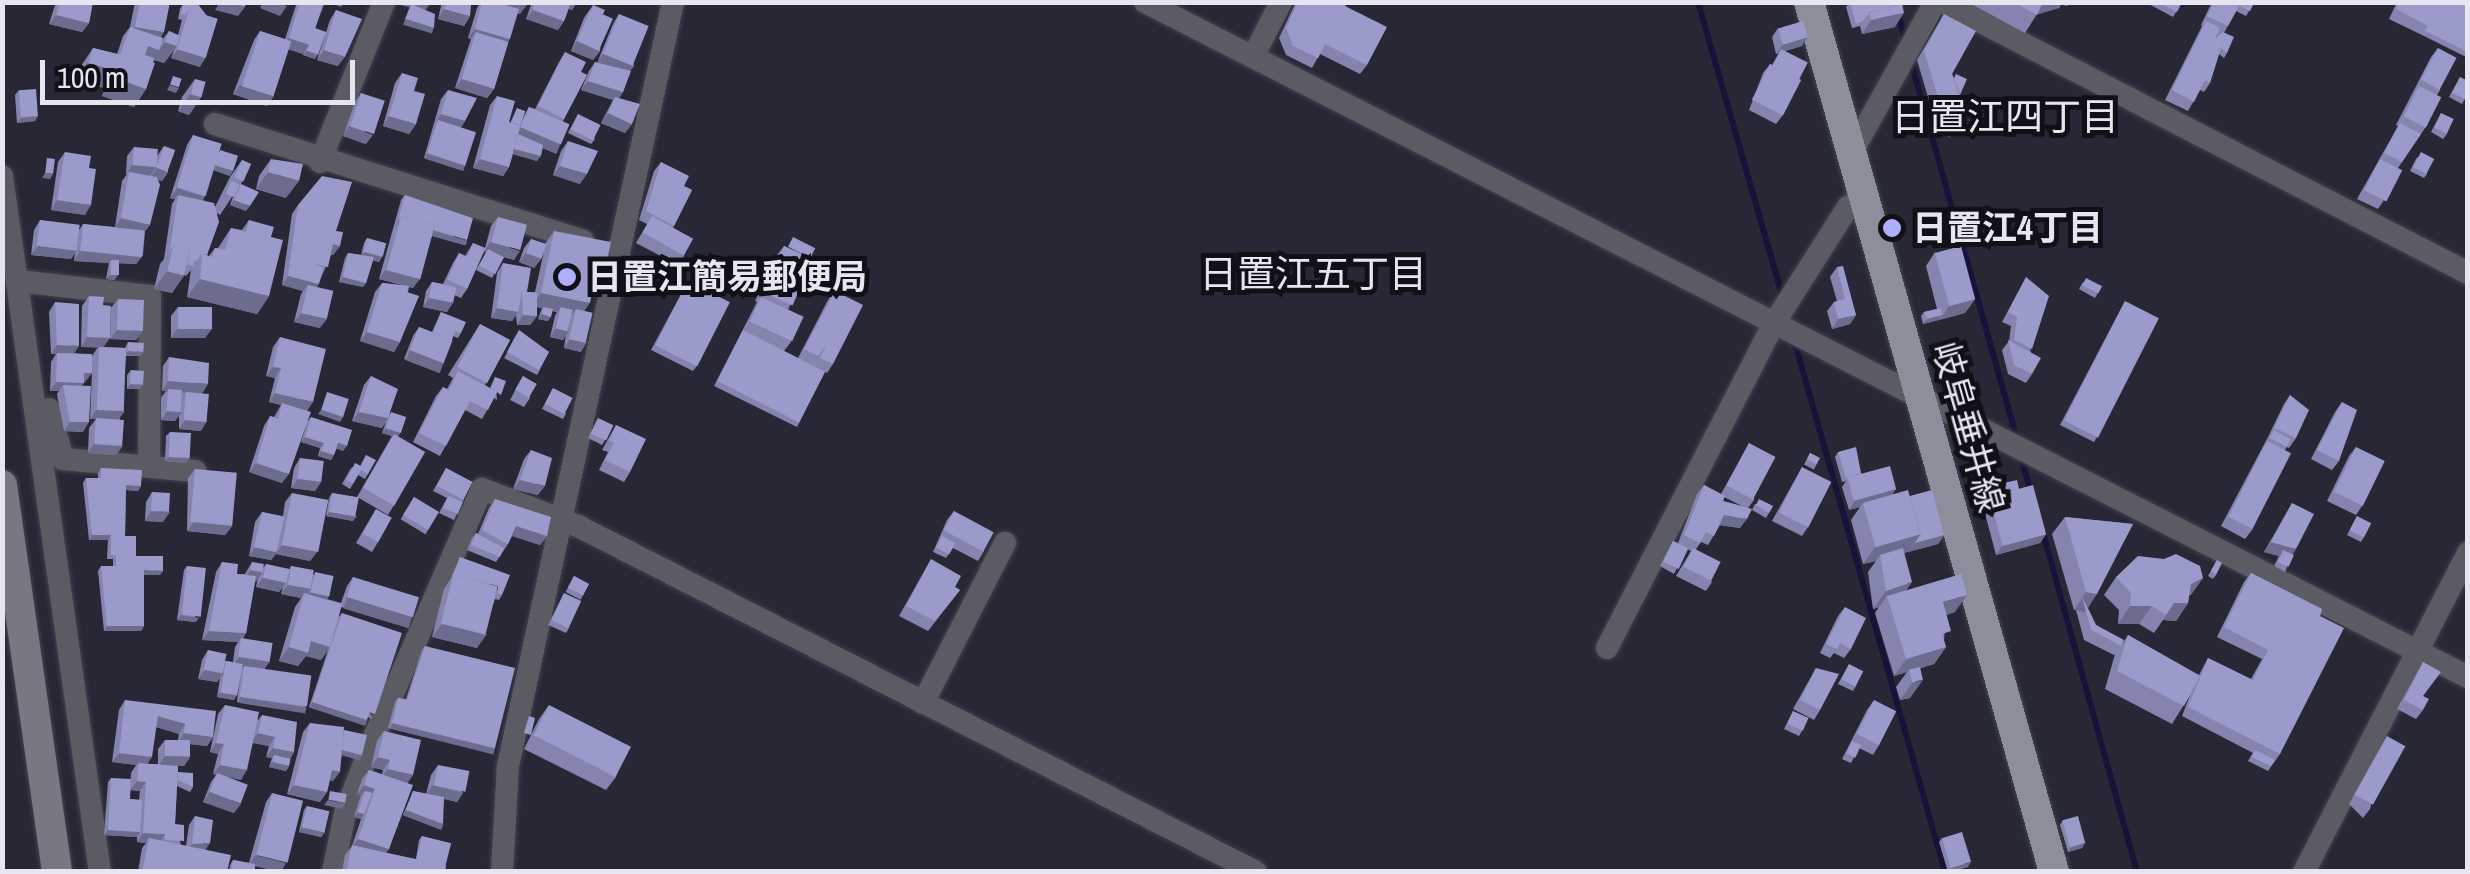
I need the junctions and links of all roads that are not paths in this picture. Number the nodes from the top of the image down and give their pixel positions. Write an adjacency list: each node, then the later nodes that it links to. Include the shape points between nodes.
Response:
1 (384, 2): 10 (street)
2 (673, 2): 13 (street)
3 (1146, 2): 7 (street)
4 (1280, 2): 7 (street)
5 (1809, 2): 9 (main road, 岐阜垂井線)
6 (1938, 2): 9 (street); 14 (street)
7 (1252, 57): 16 (street)
8 (215, 124): 10 (street)
9 (1852, 152): 12 (main road, 岐阜垂井線)
10 (320, 162): 13 (street)
11 (2, 176): 15 (street)
12 (1865, 196): 16 (street, via 1848,207); 18 (main road, 岐阜垂井線)
13 (621, 249): 22 (street)
14 (2468, 273)
15 (18, 281): 17 (street); 19 (street, via 150,296)
16 (1774, 325): 18 (street); 25 (street)
17 (34, 386): 19 (street, via 48,402 63,459); 30 (street)
18 (1919, 395): 26 (street); 34 (main road, 岐阜垂井線)
19 (148, 467): 20 (street)
20 (196, 471)
21 (2, 485): 29 (street)
22 (562, 520): 28 (street); 31 (street, via 482,489 345,813); 32 (street, via 508,766)
23 (1005, 543): 28 (street)
24 (2468, 553): 26 (street)
25 (1607, 648)
26 (2417, 651): 27 (street); 35 (street)
27 (2468, 677)
28 (923, 703): 33 (street)
29 (57, 872)
30 (100, 872)
31 (333, 872)
32 (502, 872)
33 (1256, 872)
34 (2054, 872)
35 (2304, 872)

